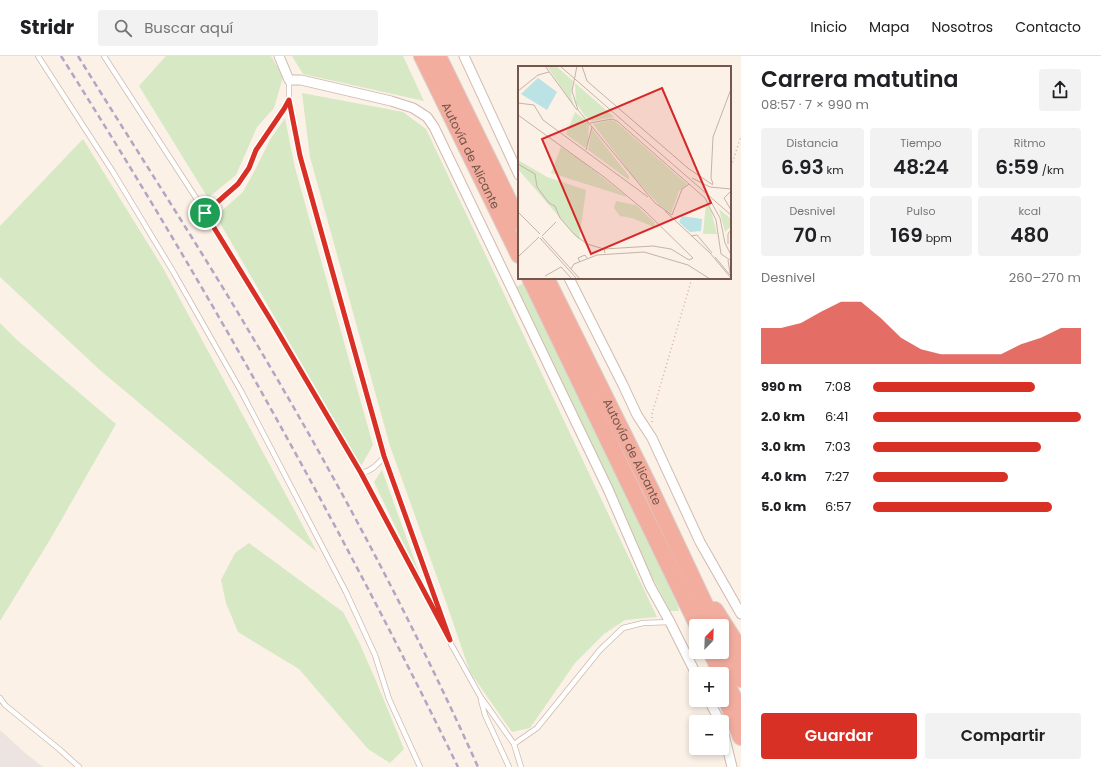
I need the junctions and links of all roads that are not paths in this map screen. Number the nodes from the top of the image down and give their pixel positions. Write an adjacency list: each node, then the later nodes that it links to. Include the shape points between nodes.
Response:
1 (38, 56): 37 (lane, via 117,179 241,391 346,592 375,655 389,699)
2 (104, 56): 10 (lane)
3 (279, 56): 7 (street)
4 (422, 56): 12 (highway, Autovía de Alicante)
5 (438, 56): 11 (highway, Autovía de Alicante)
6 (464, 56): 9 (street)
7 (290, 80): 8 (lane); 22 (street, via 301,80 391,101 413,108 427,117 608,490 650,586)
8 (289, 100): 10 (lane, via 256,150 249,168 238,184); 16 (lane, via 300,156)
9 (518, 173)
10 (205, 213): 17 (lane)
11 (518, 220)
12 (518, 253)
13 (530, 279): 20 (highway, Autovía de Alicante)
14 (546, 279): 18 (highway, Autovía de Alicante)
15 (570, 279): 19 (street, via 637,415 652,438 700,542)
16 (384, 456): 17 (lane, via 376,466); 23 (lane)
17 (361, 473): 23 (lane)
18 (699, 592): 21 (highway, Autovía de Alicante); 24 (highway, via 712,606)
19 (741, 614)
20 (695, 619)
21 (712, 619)
22 (670, 622): 26 (street); 34 (lane, via 643,623 624,628 600,650 537,728)
23 (450, 640): 29 (lane)
24 (741, 651)
25 (729, 654): 27 (highway)
26 (692, 667)
27 (741, 679)
28 (729, 688): 32 (highway)
29 (480, 696): 34 (lane); 38 (lane, via 485,715)
30 (0, 698): 36 (lane)
31 (729, 705): 33 (highway)
32 (741, 713)
33 (741, 737)
34 (514, 744): 39 (lane)
35 (729, 755): 40 (street)
36 (79, 767)
37 (420, 767)
38 (509, 767)
39 (521, 767)
40 (732, 767)

